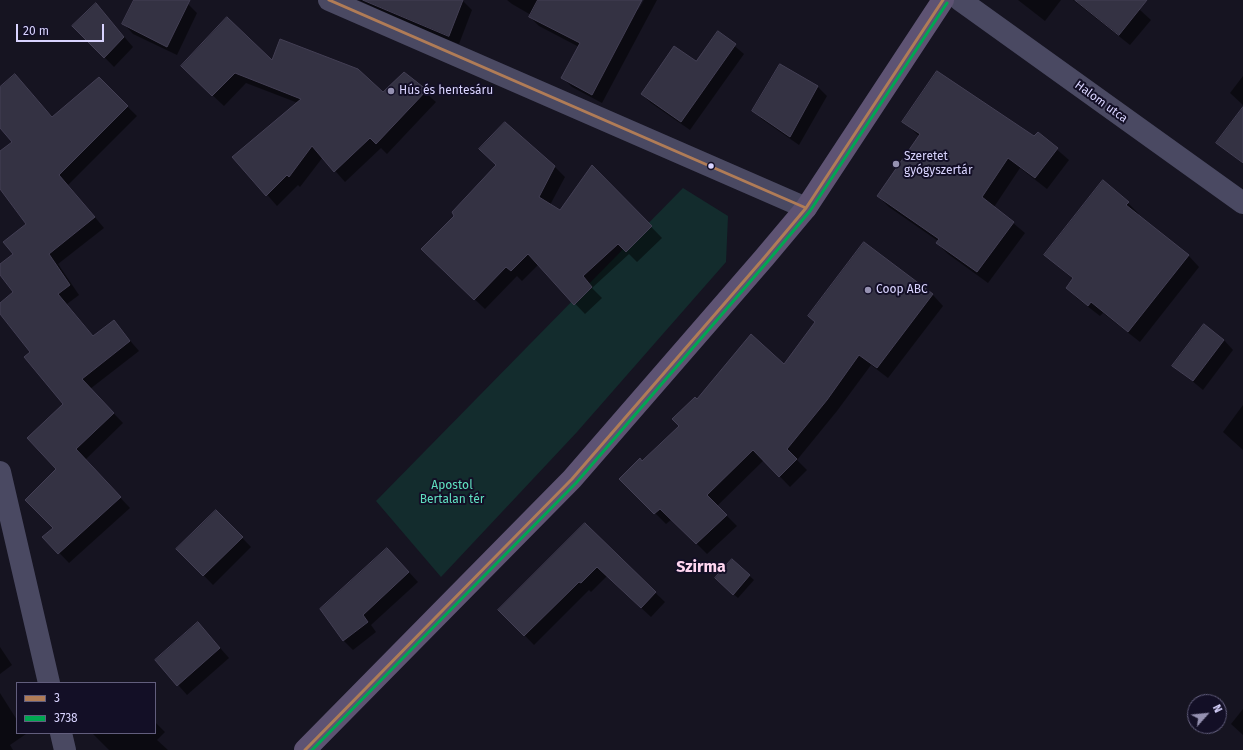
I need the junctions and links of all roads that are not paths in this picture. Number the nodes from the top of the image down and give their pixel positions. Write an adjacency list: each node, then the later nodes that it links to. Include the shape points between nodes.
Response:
1 (329, 0): 5 (street)
2 (944, 0): 5 (main road)
3 (960, 0): 4 (street, Halom utca)
4 (1243, 203)
5 (806, 208): 10 (main road, via 572,479)
6 (0, 472): 7 (street)
7 (49, 682)
8 (61, 734): 9 (street)
9 (65, 750)
10 (305, 750)

